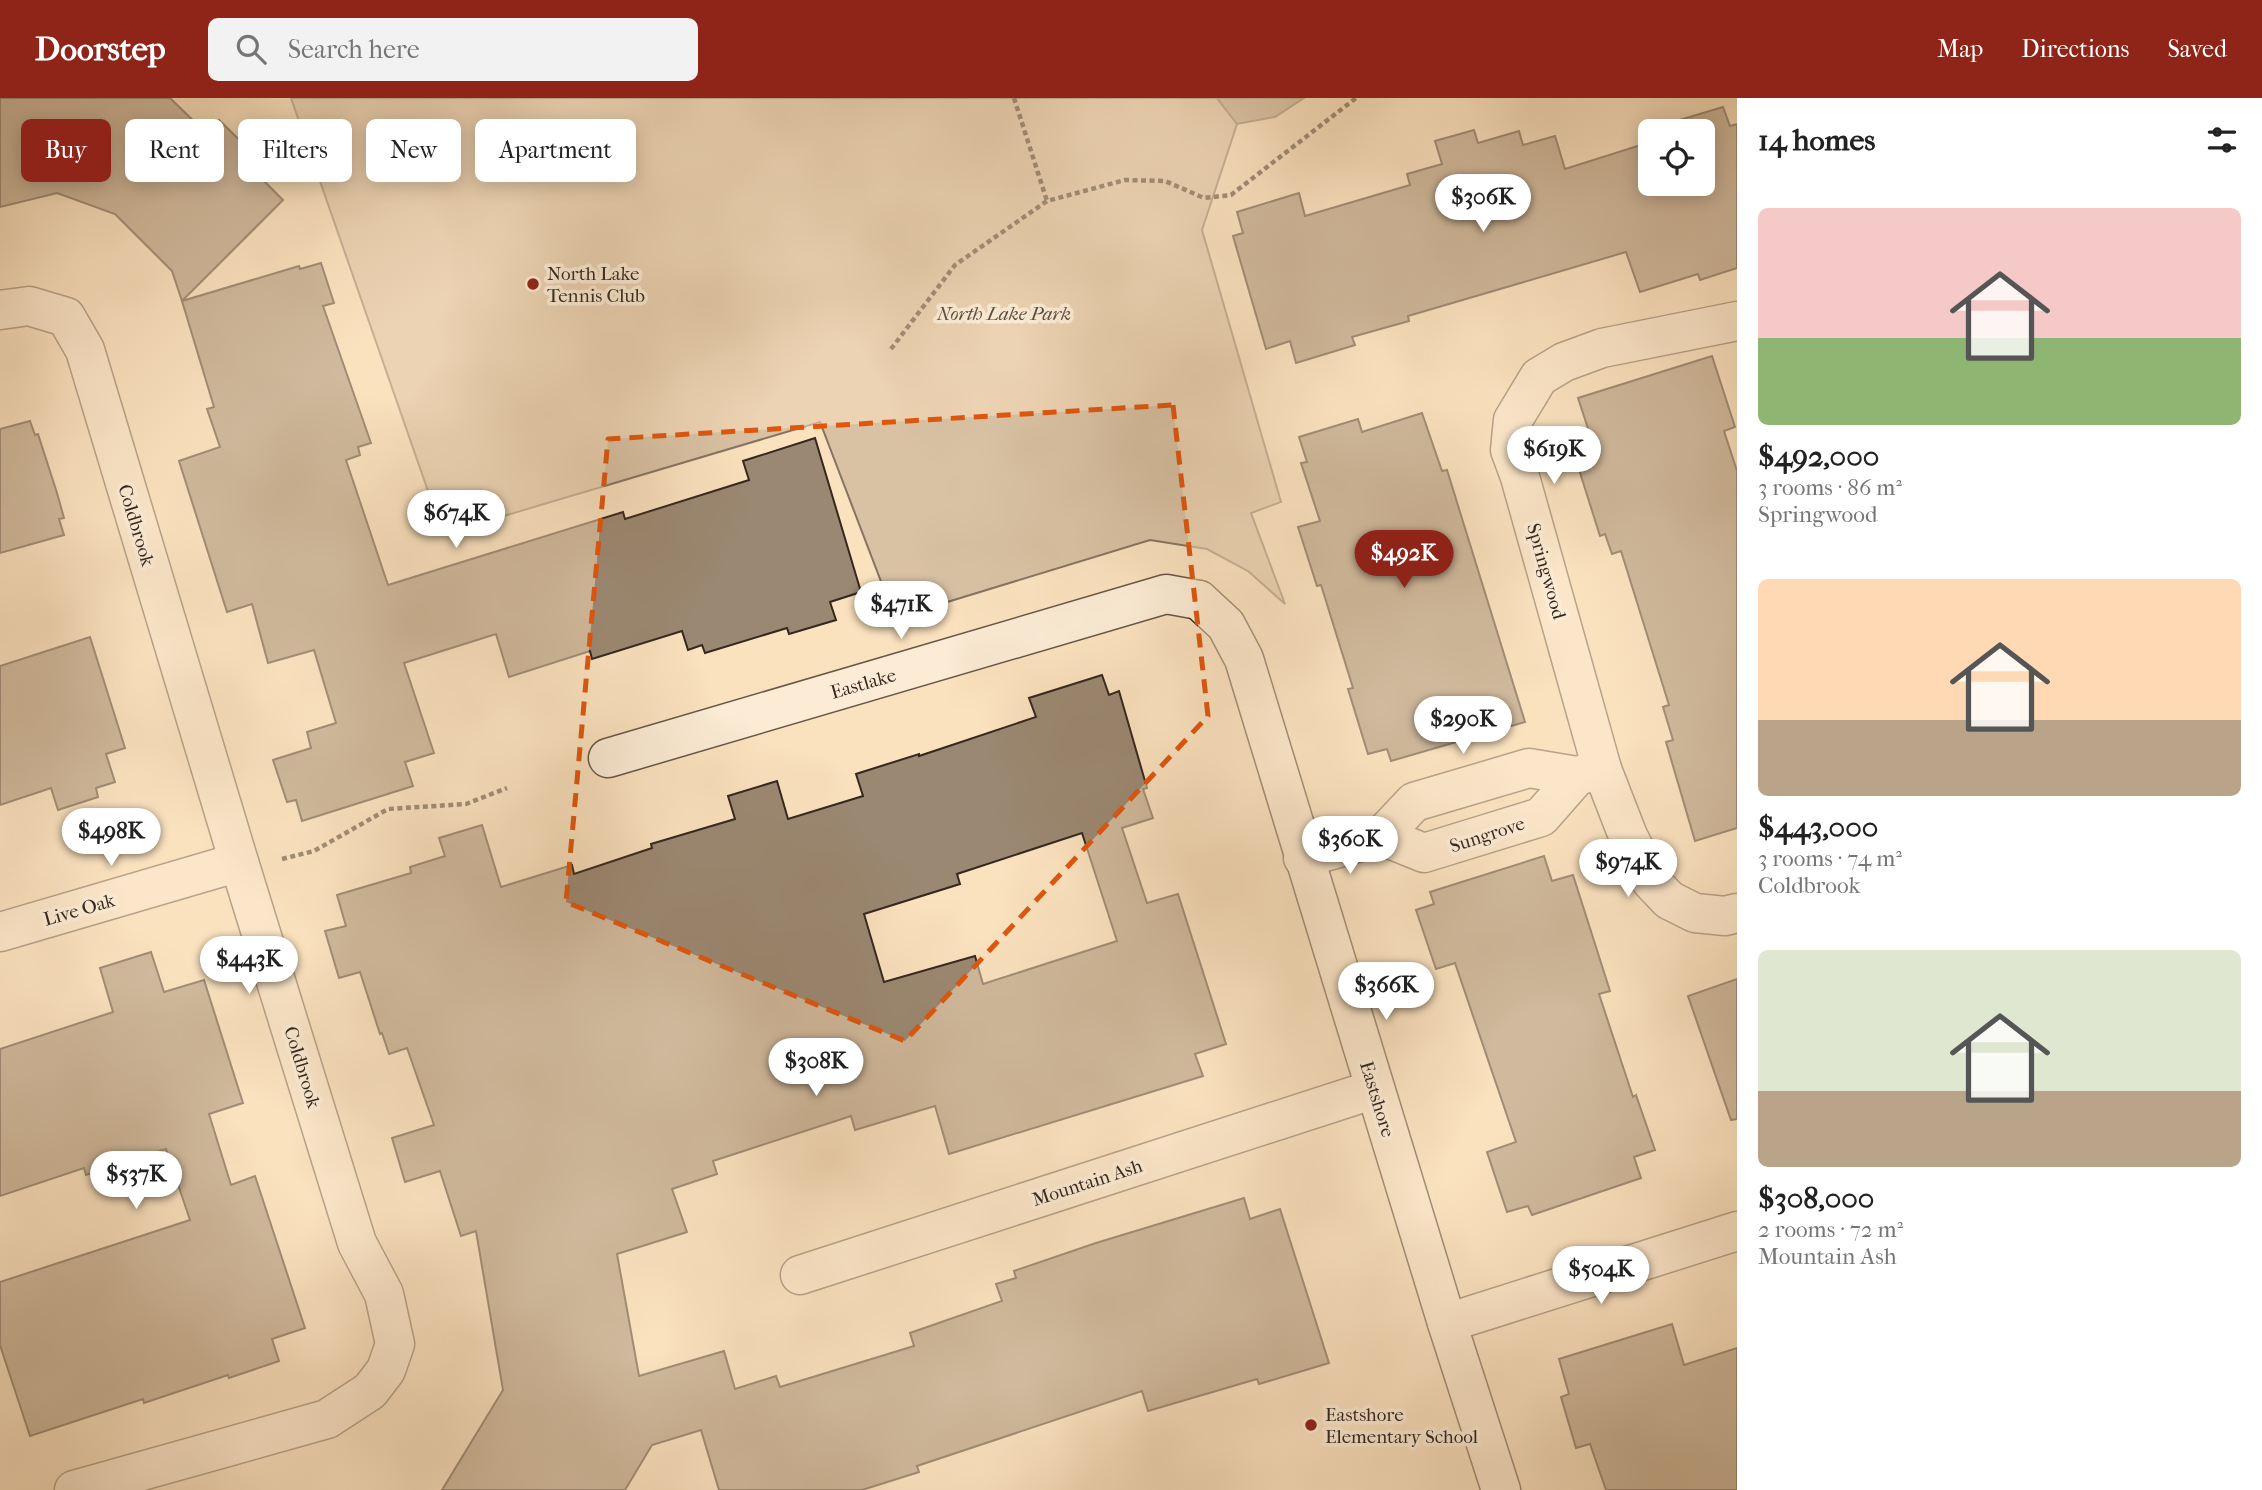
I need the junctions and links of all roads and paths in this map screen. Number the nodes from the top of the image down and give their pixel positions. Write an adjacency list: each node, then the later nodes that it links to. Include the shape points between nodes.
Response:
1 (1014, 98): 3 (path)
2 (1356, 98): 3 (path, via 1231,195 1204,198 1165,181 1125,180)
3 (1047, 201): 6 (path, via 955,265)
4 (0, 310): 14 (street, Coldbrook, via 29,306 66,317 85,350)
5 (1737, 321): 9 (street, Springwood, via 1602,348 1563,362 1539,377 1513,421 1510,450)
6 (891, 349)
7 (1199, 600): 8 (street, Eastlake, via 1166,594); 12 (street, Eastshore, via 1226,625 1244,659)
8 (608, 758)
9 (1589, 772): 11 (street, via 1529,768 1415,802); 11 (street, Sungrove, via 1541,817 1424,853); 15 (street, Springwood, via 1651,881 1669,900 1695,913)
10 (507, 788): 13 (path, via 466,804 388,809 314,851)
11 (1382, 836): 12 (street)
12 (1303, 858): 17 (street, Eastshore)
13 (281, 859)
14 (239, 862): 16 (street, Live Oak); 21 (street, Coldbrook, via 357,1242 384,1294 395,1344 386,1370 370,1391 327,1419)
15 (1737, 913)
16 (0, 932)
17 (1375, 1088): 19 (street, Mountain Ash); 20 (street, Eastshore)
18 (1737, 1231): 20 (street)
19 (800, 1275)
20 (1447, 1323): 22 (street, Eastshore)
21 (74, 1490)
22 (1501, 1490)

